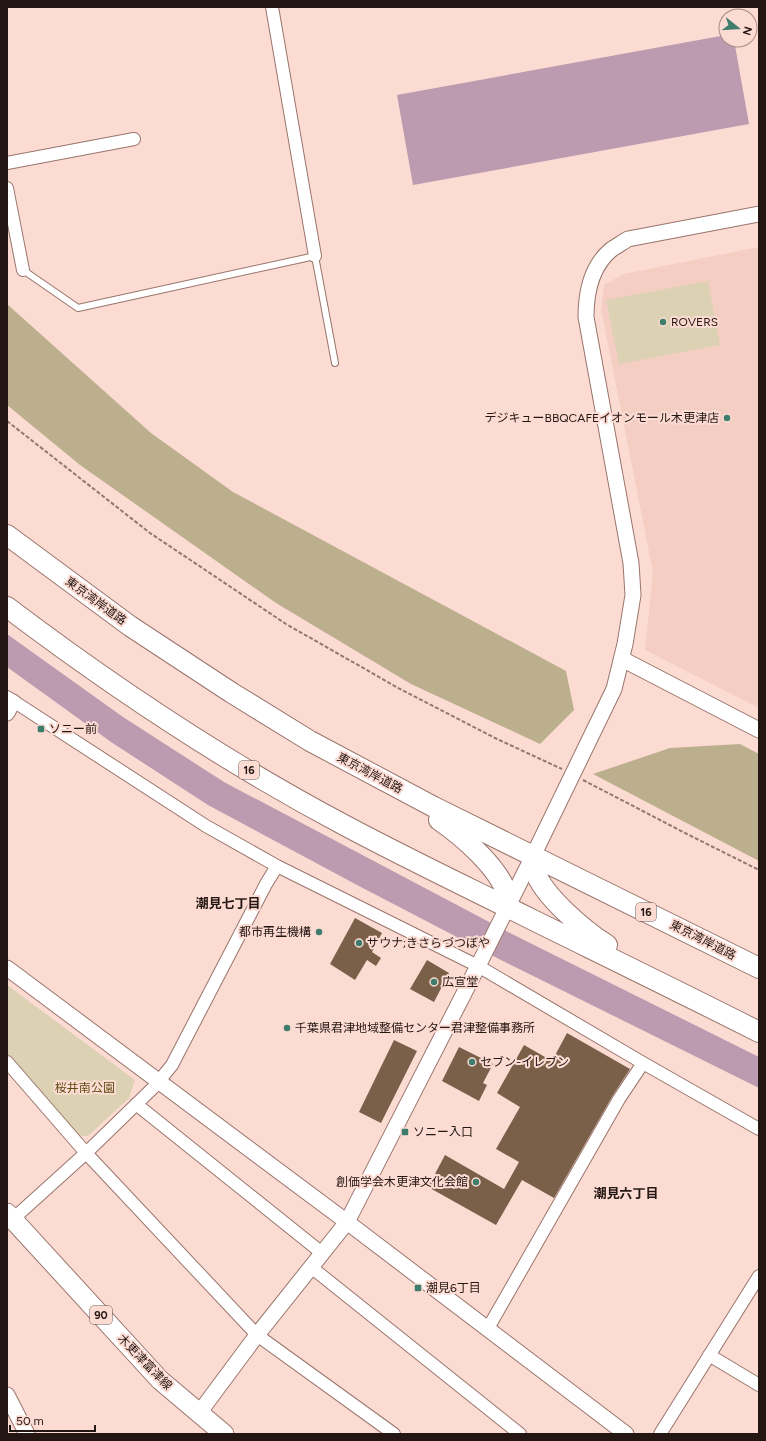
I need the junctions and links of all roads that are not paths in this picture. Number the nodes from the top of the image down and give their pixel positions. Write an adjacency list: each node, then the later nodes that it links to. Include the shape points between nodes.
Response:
1 (272, 7): 6 (street)
2 (134, 139): 3 (street)
3 (7, 163)
4 (7, 188): 7 (street)
5 (759, 214): 11 (street, via 628,239 611,250 588,286 586,317 631,563 633,595)
6 (315, 256): 7 (lane, via 78,308); 8 (lane)
7 (23, 270)
8 (336, 363)
9 (7, 535): 14 (highway, 東京湾岸道路 / 16, via 143,635 232,693)
10 (7, 607): 17 (highway, 16, via 132,697 283,791 346,826)
11 (622, 659): 13 (street); 15 (street, via 614,689)
12 (9, 704): 16 (street, via 206,826)
13 (759, 730)
14 (348, 762): 15 (highway, 東京湾岸道路 / 16); 17 (highway, via 462,836 499,878 507,896)
15 (533, 856): 17 (street); 20 (highway, 東京湾岸道路 / 16); 21 (highway, via 535,871 542,882 575,922)
16 (277, 866): 18 (street); 25 (street, via 172,1065)
17 (508, 907): 18 (street); 21 (highway, 16)
18 (478, 966): 24 (street); 30 (street)
19 (7, 968): 25 (street)
20 (759, 968)
21 (697, 1001): 22 (highway, 16)
22 (759, 1032)
23 (7, 1062): 28 (street)
24 (643, 1063): 27 (street); 34 (street, via 619,1099)
25 (159, 1081): 26 (street); 30 (street)
26 (136, 1104): 28 (street); 31 (street)
27 (759, 1128)
28 (86, 1153): 29 (street); 35 (street)
29 (10, 1216): 39 (main road, 木更津富津線 / 90, via 160,1380)
30 (347, 1222): 31 (street); 34 (street)
31 (322, 1254): 32 (street)
32 (311, 1267): 35 (street); 43 (street)
33 (759, 1276): 36 (street)
34 (487, 1330): 44 (street)
35 (257, 1335): 39 (street); 42 (street)
36 (710, 1355): 37 (street); 45 (street)
37 (759, 1385)
38 (7, 1395): 40 (street)
39 (199, 1414): 41 (main road, 木更津富津線 / 90)
40 (27, 1434)
41 (224, 1434)
42 (394, 1434)
43 (520, 1434)
44 (626, 1434)
45 (660, 1434)

